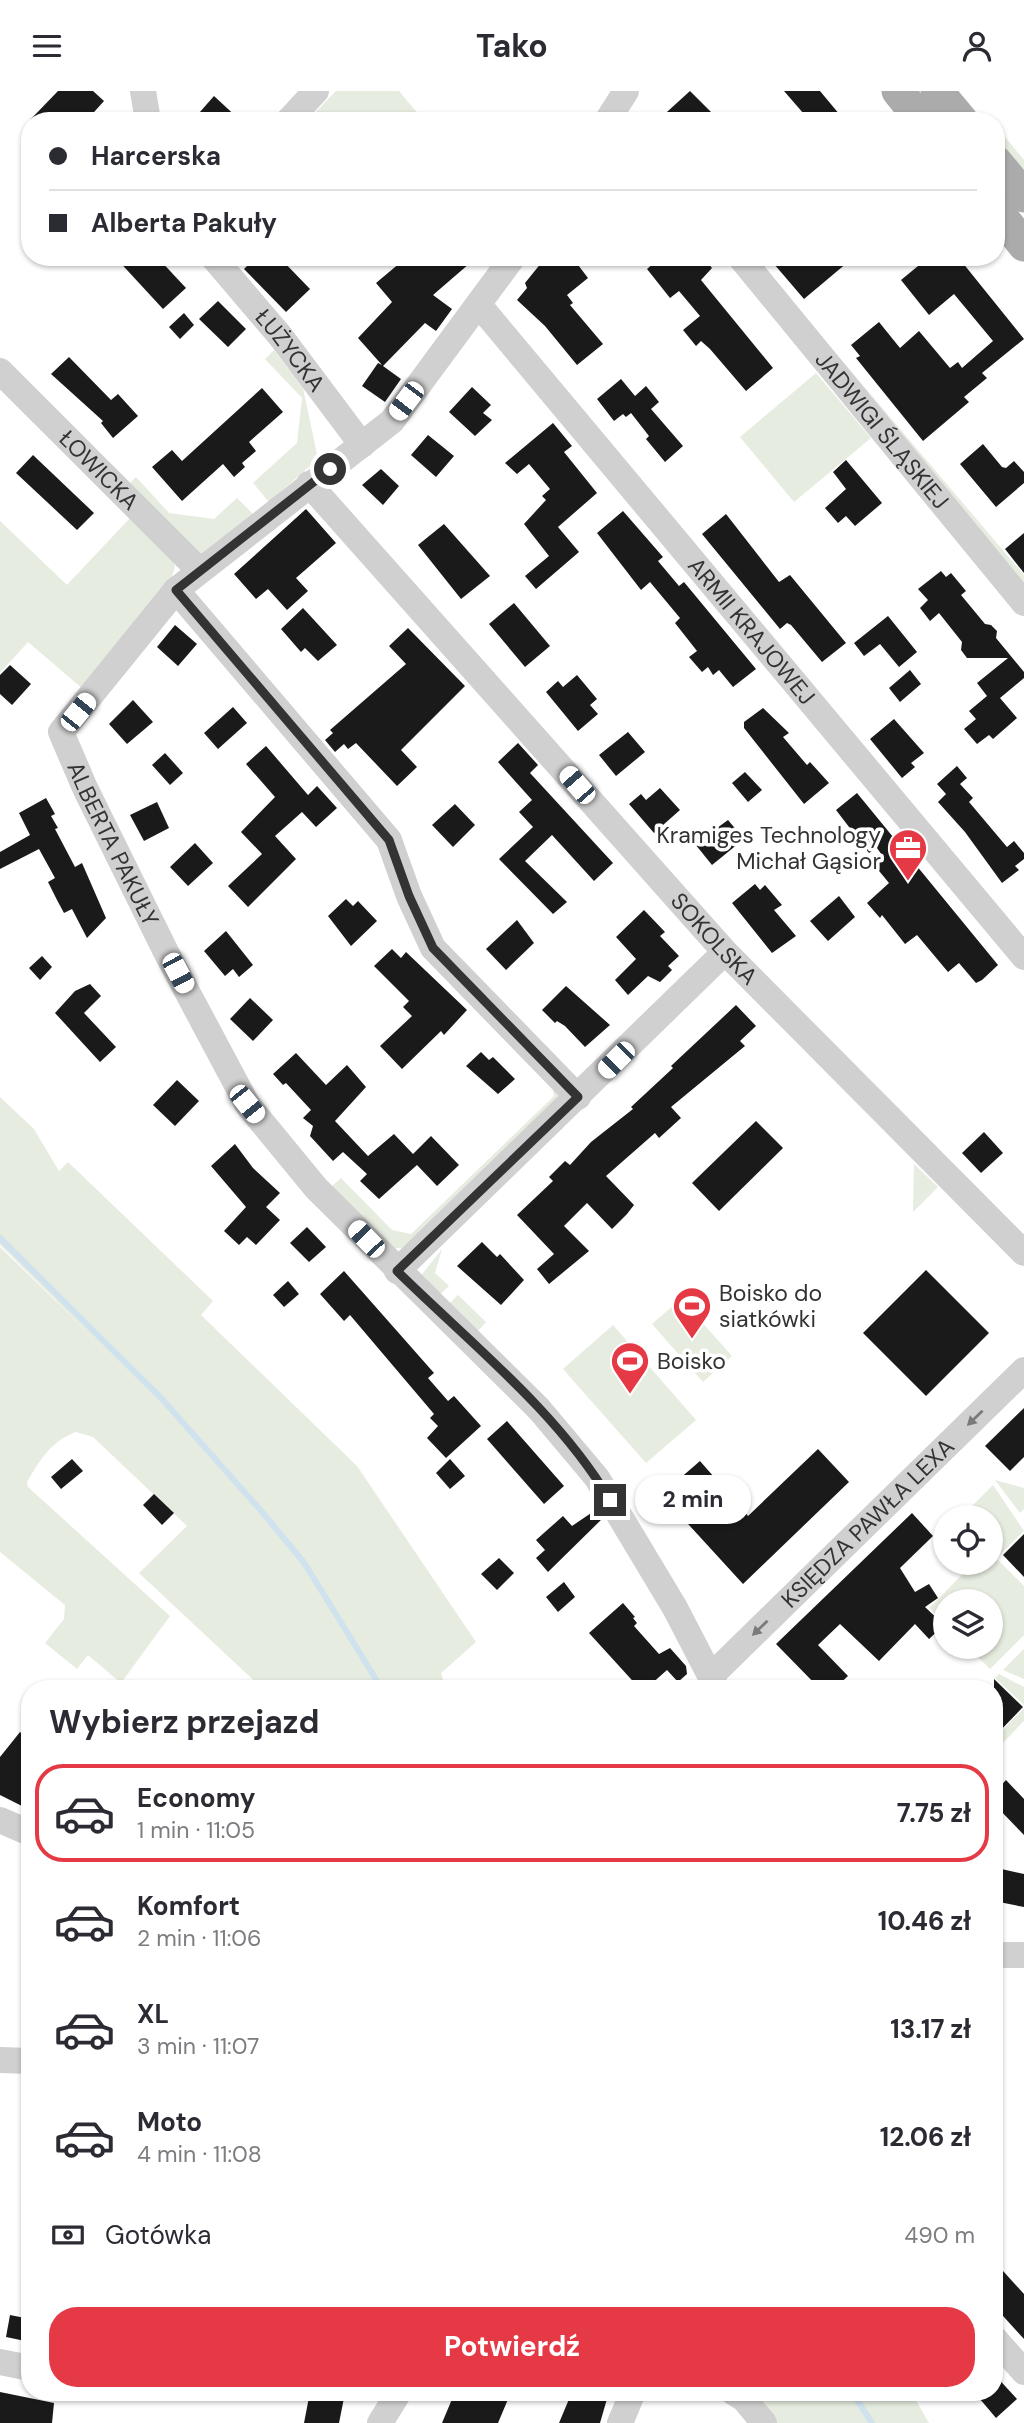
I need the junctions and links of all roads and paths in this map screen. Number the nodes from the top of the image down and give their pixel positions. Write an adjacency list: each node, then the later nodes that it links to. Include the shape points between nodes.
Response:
1 (143, 91): 5 (street)
2 (316, 91): 6 (street)
3 (898, 91): 7 (main road)
4 (937, 91): 8 (main road)
5 (146, 112)
6 (296, 112)
7 (915, 112)
8 (954, 112)
9 (1005, 173): 10 (main road)
10 (1024, 196)
11 (1005, 221): 12 (main road)
12 (1024, 245)
13 (221, 266): 18 (street, ŁUŻYCKA)
14 (507, 266): 16 (street)
15 (747, 266): 22 (street, JADWIGI ŚLĄSKIEJ)
16 (479, 305): 18 (street, via 392,421); 24 (street, ARMII KRAJOWEJ)
17 (0, 371): 20 (street, ŁOWICKA)
18 (362, 445): 19 (street)
19 (309, 484): 20 (street); 23 (street, SOKOLSKA)
20 (198, 569): 21 (street)
21 (176, 590): 25 (street, via 389,840 433,948); 27 (street, ALBERTA PAKUŁY, via 61,732 166,952 247,1104 316,1188)
22 (1024, 603)
23 (725, 952): 25 (street); 26 (street, SOKOLSKA)
24 (1024, 957)
25 (578, 1097): 27 (street)
26 (1024, 1253)
27 (397, 1271): 29 (street, ALBERTA PAKUŁY, via 539,1409 597,1478)
28 (1024, 1370): 30 (street, KSIĘDZA PAWŁA LEXA, one-way to 30)
29 (712, 1680)
30 (717, 1680)
31 (0, 1820): 32 (street)
32 (21, 1829)
33 (1023, 1954): 34 (street)
34 (1003, 1955)
35 (0, 2060): 36 (street)
36 (21, 2061)
37 (1003, 2348): 40 (street)
38 (0, 2362): 39 (street)
39 (21, 2366)
40 (1024, 2372)
41 (393, 2401): 44 (street)
42 (629, 2401): 45 (street)
43 (746, 2401): 46 (street)
44 (380, 2423)
45 (620, 2423)
46 (764, 2423)

